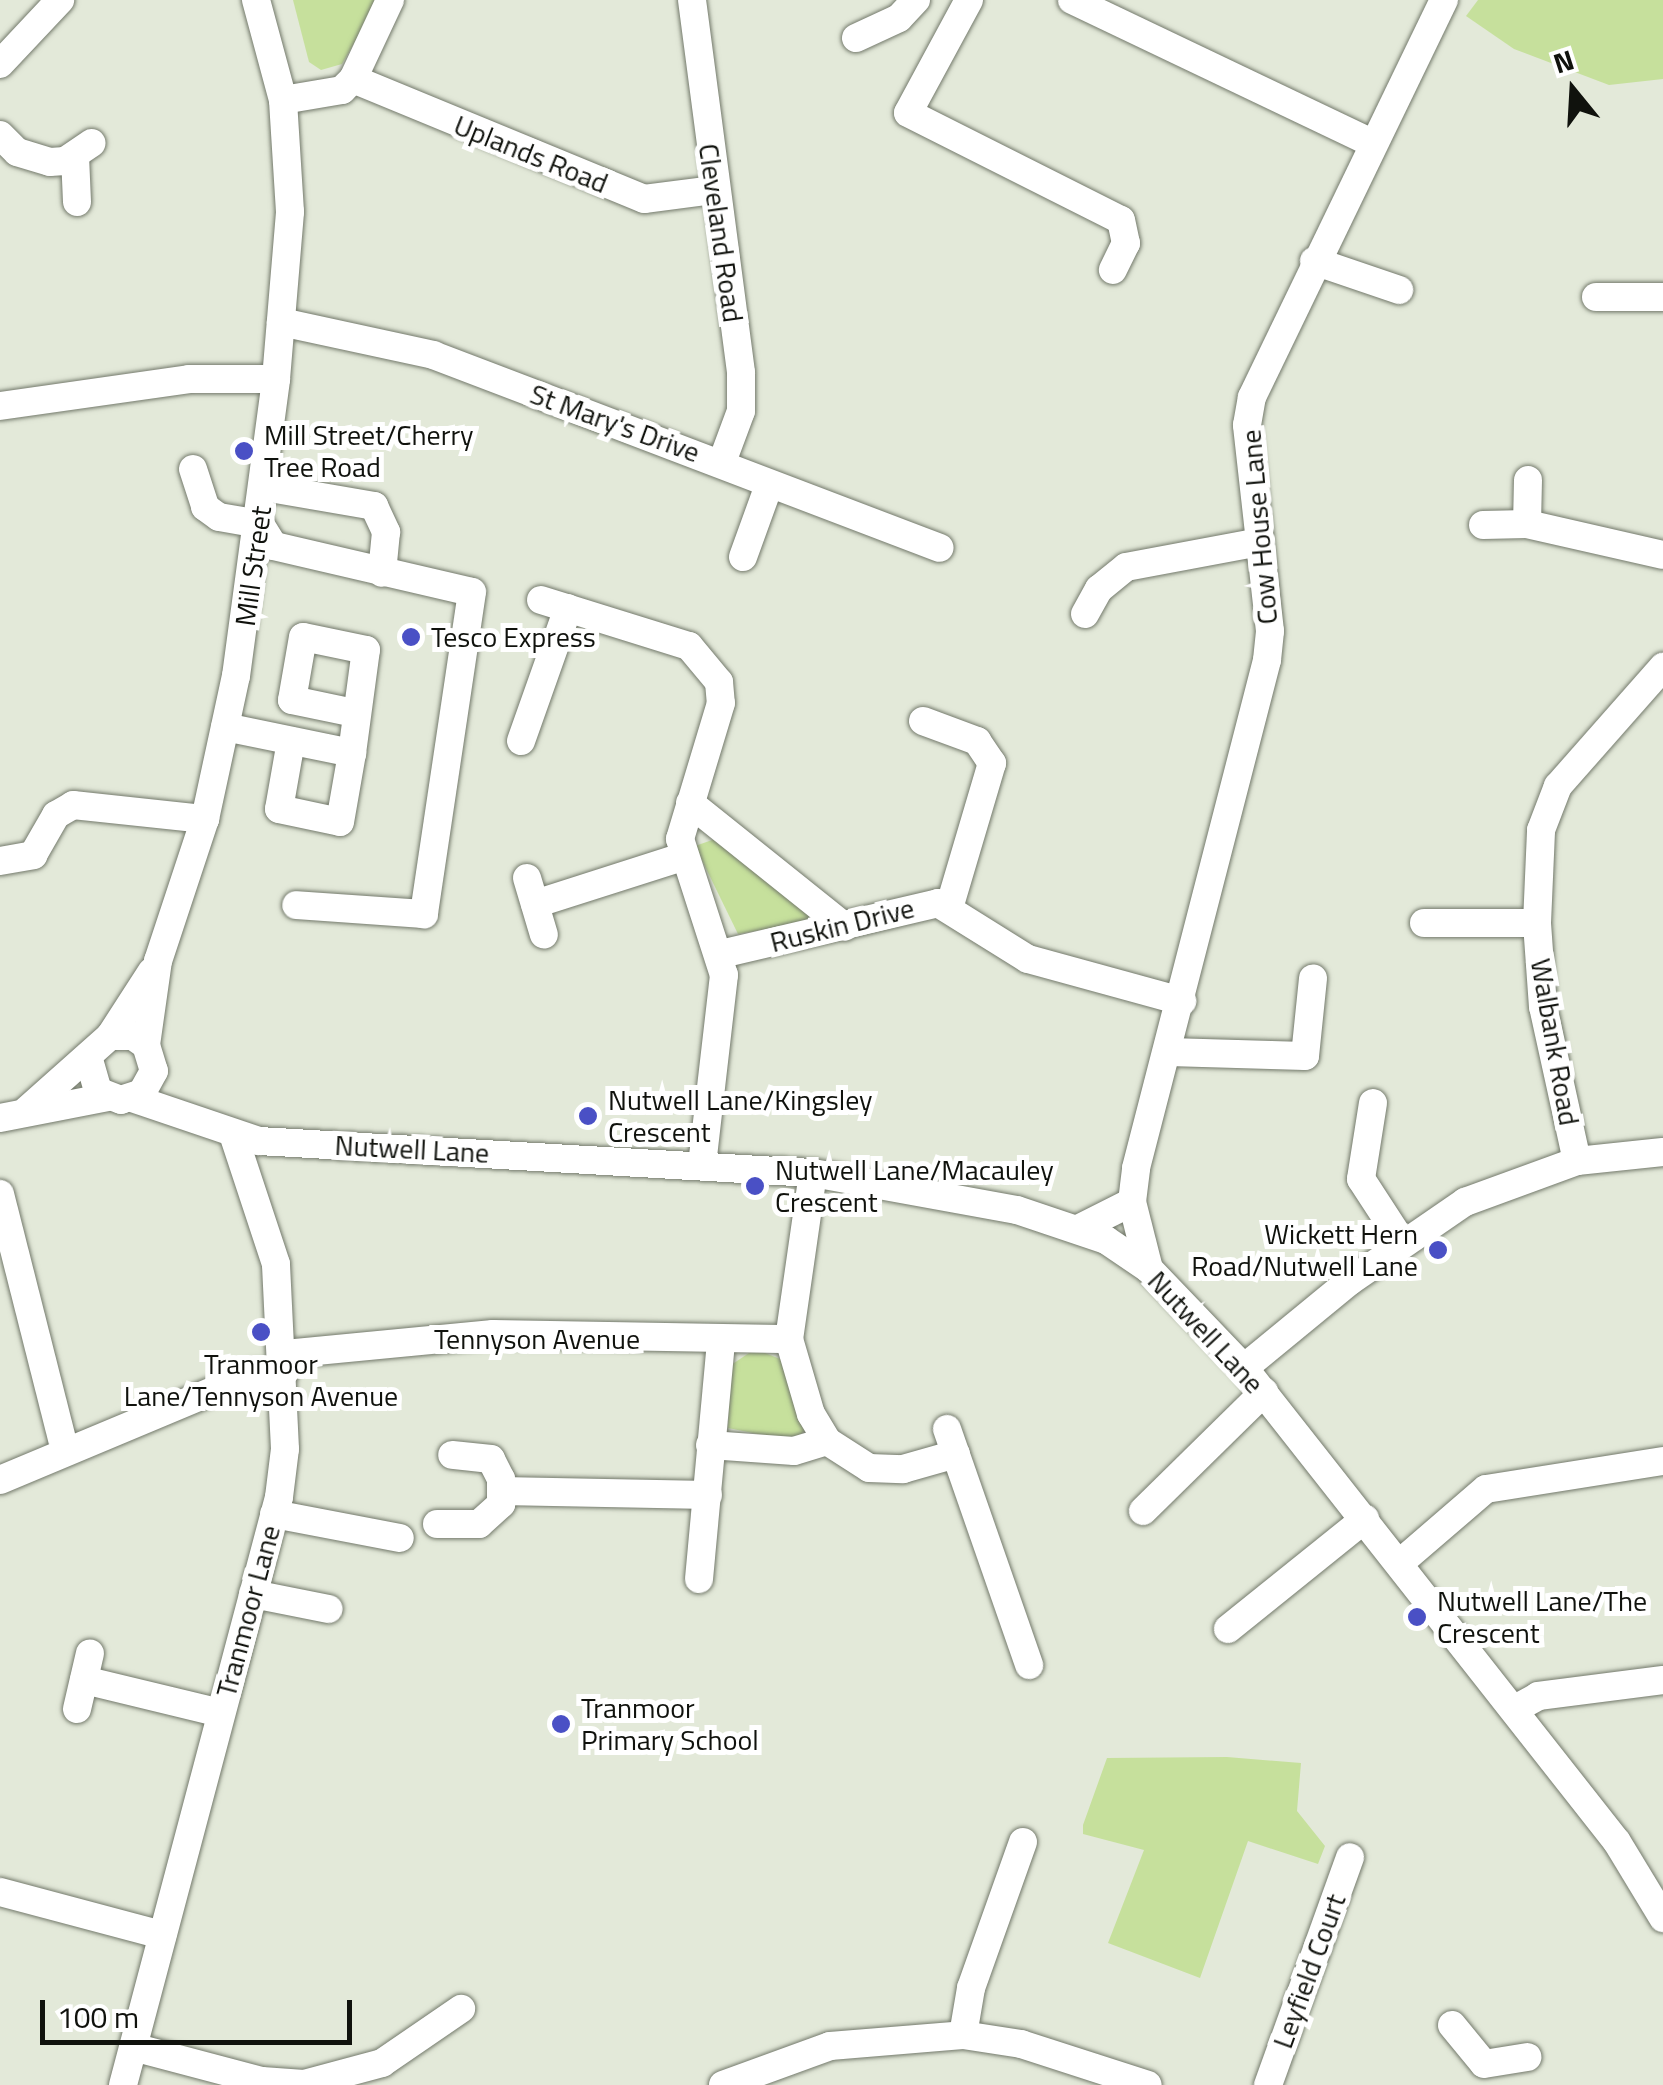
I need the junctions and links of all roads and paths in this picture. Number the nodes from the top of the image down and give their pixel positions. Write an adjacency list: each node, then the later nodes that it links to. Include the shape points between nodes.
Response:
1 (60, 0): 10 (street)
2 (256, 0): 12 (street, Mill Street)
3 (390, 0): 11 (street)
4 (692, 0): 15 (street, Cleveland Road)
5 (916, 0): 9 (street, via 899,18)
6 (969, 0): 18 (street, via 908,113 1121,220 1126,243)
7 (1072, 0): 14 (street)
8 (1444, 0): 14 (street, Cow House Lane)
9 (856, 38)
10 (0, 64)
11 (353, 79): 12 (street, via 324,96); 15 (street, Uplands Road, via 644,199)
12 (283, 100): 22 (street, Mill Street, via 290,212)
13 (0, 135): 16 (street, via 35,160 84,150)
14 (1372, 143): 17 (street, Cow House Lane)
15 (714, 190): 25 (street, Cleveland Road, via 741,374 741,411)
16 (78, 202)
17 (1314, 261): 19 (street); 33 (street, Cow House Lane, via 1252,397 1247,425)
18 (1113, 270)
19 (1399, 290)
20 (1663, 296): 21 (street)
21 (1596, 297)
22 (282, 322): 23 (street, Mill Street); 25 (street, St Mary's Drive, via 433,355)
23 (276, 379): 24 (street, via 189,378); 29 (street, Mill Street)
24 (0, 406)
25 (722, 462): 28 (street, St Mary's Drive)
26 (193, 469): 30 (street, via 205,507 219,517)
27 (1528, 480): 31 (street)
28 (770, 485): 34 (street, St Mary's Drive); 36 (street)
29 (264, 487): 30 (street, Mill Street); 37 (street, via 374,506 386,532)
30 (260, 524): 37 (street, via 274,546); 41 (street, Mill Street)
31 (1528, 524): 32 (street); 35 (street)
32 (1483, 525)
33 (1260, 542): 38 (street, via 1126,566 1099,589); 59 (street, Cow House Lane, via 1267,660)
34 (940, 548)
35 (1663, 555)
36 (743, 558)
37 (382, 573): 50 (street, via 472,592 424,914)
38 (1085, 614)
39 (1663, 667): 52 (street, Walbank Road, via 1546,806)
40 (354, 714): 45 (street)
41 (226, 728): 43 (street); 47 (street, Mill Street)
42 (932, 733): 51 (street, via 976,741 992,763)
43 (291, 740): 45 (street); 45 (street, via 279,809 340,822)
44 (521, 742): 46 (street, via 556,614 688,646 710,665 721,703)
45 (350, 762)
46 (690, 803): 48 (street); 53 (street)
47 (205, 819): 49 (street, via 73,805 56,815 33,855); 57 (street, Mill Street)
48 (682, 857): 54 (street, via 531,891); 56 (street)
49 (0, 860)
50 (296, 905)
51 (950, 905): 53 (street, Ruskin Drive, via 929,904); 59 (street, Ruskin Drive, via 1028,959)
52 (1537, 924): 55 (street, via 1435,923); 69 (street, Walbank Road, via 1543,1007)
53 (845, 926): 56 (street, Ruskin Drive)
54 (544, 935)
55 (1446, 952)
56 (721, 954): 70 (street, via 723,989)
57 (158, 962): 60 (street, Mill Street); 61 (street, Mill Street)
58 (1313, 978): 62 (street, via 1305,1056)
59 (1182, 1000): 62 (street, Cow House Lane)
60 (110, 1036): 61 (street, via 133,1036); 63 (street)
61 (149, 1050): 64 (street, via 151,1082); 67 (street, via 167,1082)
62 (1169, 1052): 73 (street, Cow House Lane)
63 (89, 1060): 64 (street, via 92,1081); 66 (street)
64 (120, 1098): 66 (street); 67 (street, Nutwell Lane)
65 (1373, 1103): 75 (street, via 1361,1179)
66 (14, 1114)
67 (222, 1128): 70 (street, Nutwell Lane, via 259,1142); 79 (street, Tranmoor Lane, via 267,1226)
68 (1663, 1152): 69 (street)
69 (1577, 1161): 75 (street, via 1464,1202)
70 (702, 1164): 71 (street, Nutwell Lane)
71 (813, 1173): 74 (street, Nutwell Lane, via 1016,1210); 77 (street)
72 (0, 1194): 82 (street)
73 (1132, 1202): 74 (street); 76 (street, Cow House Lane)
74 (1078, 1229): 76 (street, Nutwell Lane)
75 (1402, 1242): 80 (street)
76 (1149, 1268): 80 (street, Nutwell Lane)
77 (789, 1339): 78 (street, Tennyson Avenue); 83 (street, via 811,1414)
78 (721, 1340): 79 (street, Tennyson Avenue, via 493,1334); 84 (street)
79 (285, 1363): 87 (street, Tennyson Avenue); 91 (street, Tranmoor Lane, via 285,1449)
80 (1244, 1368): 81 (street, Nutwell Lane)
81 (1264, 1392): 90 (street); 92 (street, Nutwell Lane)
82 (62, 1438)
83 (827, 1441): 84 (street, via 794,1451); 100 (street, via 850,1461 885,1472 951,1441)
84 (710, 1445): 89 (street)
85 (452, 1456): 88 (street, via 491,1459)
86 (1663, 1462): 95 (street, via 1486,1489)
87 (0, 1480)
88 (502, 1491): 89 (street); 93 (street, via 490,1520)
89 (708, 1495): 96 (street)
90 (1143, 1510)
91 (274, 1514): 94 (street); 97 (street, Tranmoor Lane)
92 (1365, 1519): 95 (street, Nutwell Lane); 99 (street)
93 (437, 1524)
94 (400, 1538)
95 (1401, 1562): 103 (street, Nutwell Lane)
96 (699, 1578)
97 (253, 1594): 98 (street); 104 (street, Tranmoor Lane)
98 (329, 1609)
99 (1228, 1630)
100 (1029, 1665)
101 (1663, 1680): 103 (street, via 1538,1696)
102 (77, 1709): 104 (street, via 87,1667)
103 (1515, 1709): 107 (street, Nutwell Lane)
104 (220, 1713): 110 (street, Tranmoor Lane)
105 (1023, 1842): 113 (street, via 971,1988)
106 (1350, 1857): 120 (street, Leyfield Court)
107 (1654, 1878): 109 (street, Nutwell Lane)
108 (0, 1892): 110 (street)
109 (1663, 1918)
110 (162, 1935): 114 (street, Tranmoor Lane)
111 (461, 2009): 114 (street, via 382,2062 304,2084 262,2081)
112 (1452, 2025): 116 (street)
113 (963, 2035): 117 (street, via 1021,2044); 119 (street, via 830,2046)
114 (133, 2048): 118 (street, Tranmoor Lane)
115 (1527, 2057): 116 (street)
116 (1480, 2075)
117 (1132, 2082)
118 (123, 2085)
119 (723, 2085)
120 (1268, 2085)

